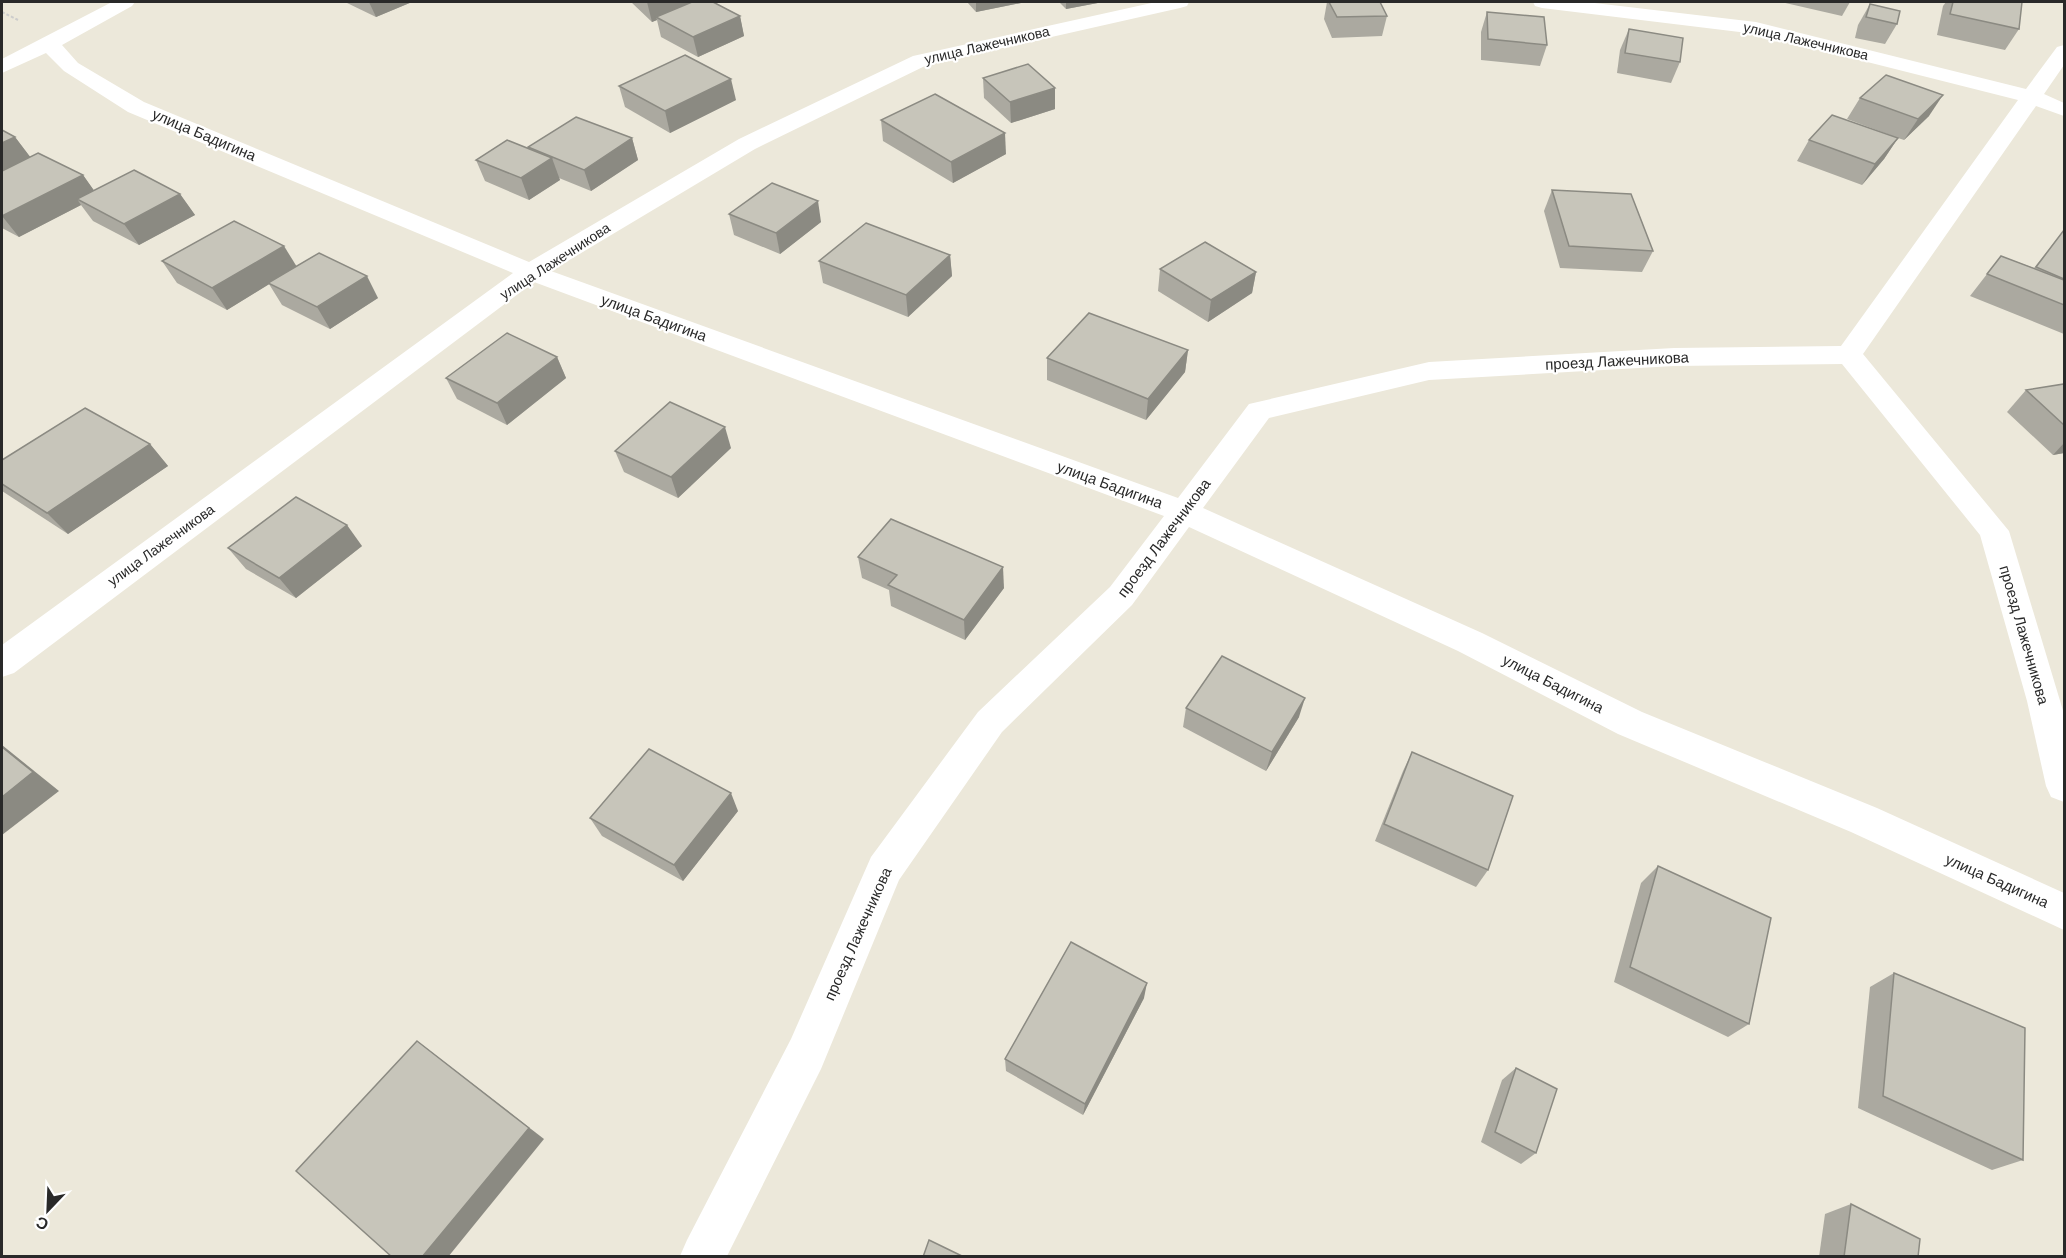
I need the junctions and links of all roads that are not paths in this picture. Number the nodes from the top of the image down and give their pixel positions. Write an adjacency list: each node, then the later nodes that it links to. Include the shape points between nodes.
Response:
1 (125, 2): 4 (street)
2 (1180, 2): 9 (street, улица Лажечникова, via 920,60 747,144)
3 (1542, 2): 7 (street, улица Лажечникова, via 1756,28)
4 (49, 44): 6 (street); 9 (street, улица Бадигина, via 71,67 136,107)
5 (2064, 51): 7 (street)
6 (2, 67)
7 (2032, 97): 8 (street, улица Лажечникова); 10 (street)
8 (2064, 110)
9 (531, 272): 11 (street, улица Бадигина); 12 (street, улица Лажечникова)
10 (1849, 355): 11 (street, проезд Лажечникова, via 1674,357 1429,371 1270,408 1259,411); 13 (street, проезд Лажечникова, via 1994,531 2044,701)
11 (1184, 512): 14 (street, улица Бадигина, via 1470,642 1630,723 1864,820); 15 (street, проезд Лажечникова, via 1122,596 990,722 885,869 806,1054)
12 (2, 663)
13 (2064, 786)
14 (2064, 912)
15 (703, 1257)

